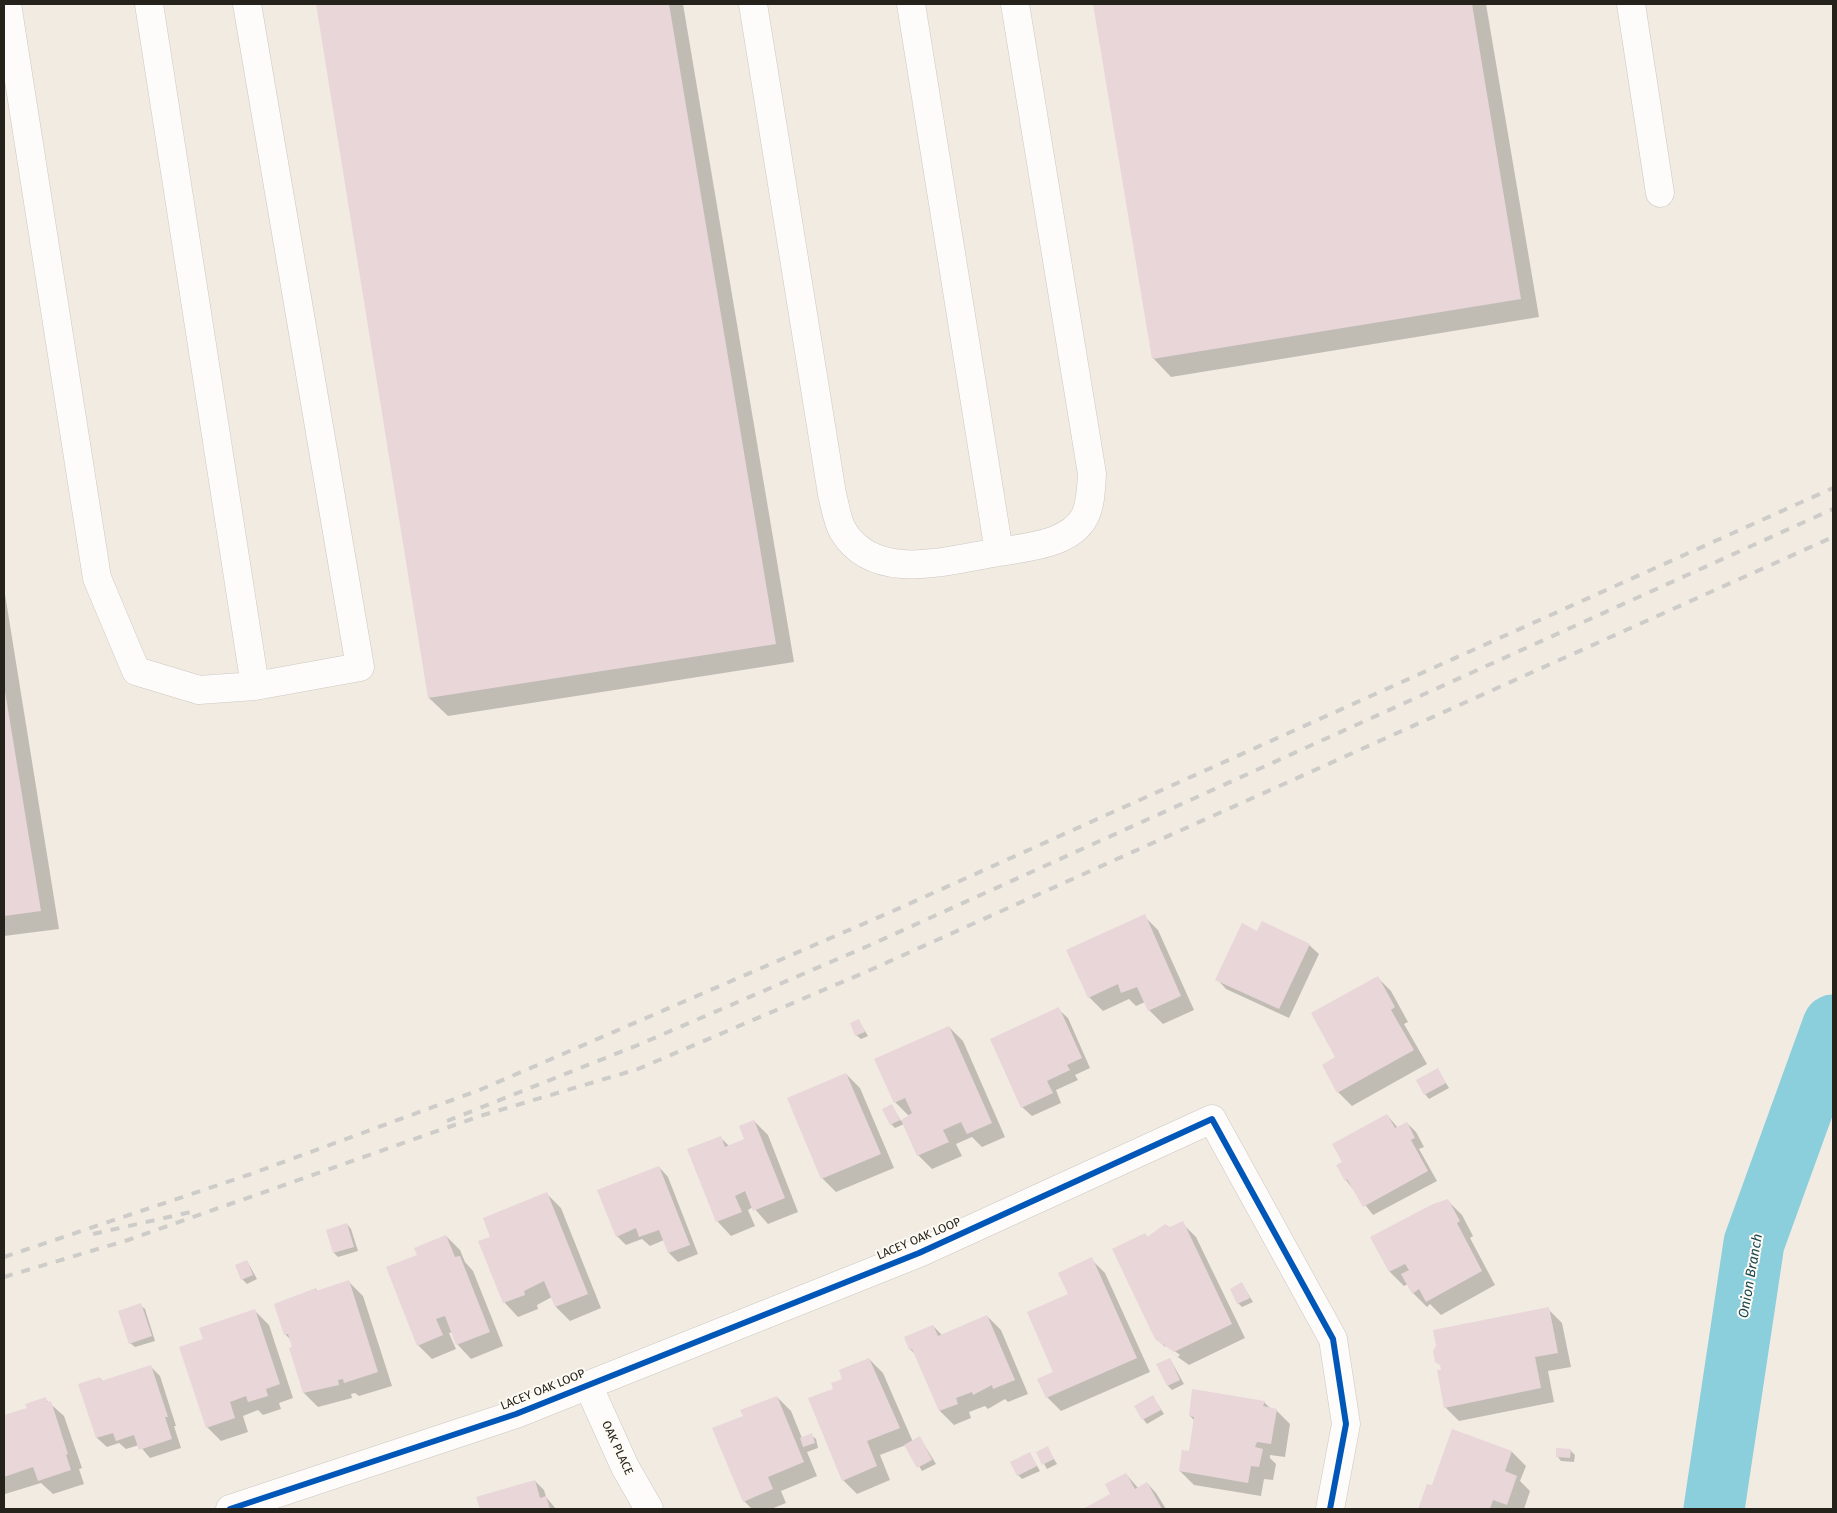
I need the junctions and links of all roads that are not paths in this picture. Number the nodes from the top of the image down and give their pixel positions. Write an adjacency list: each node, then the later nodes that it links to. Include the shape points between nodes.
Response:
1 (7, 4): 10 (street, via 97,578 136,671 199,690)
2 (149, 4): 10 (street)
3 (248, 4): 10 (street, via 360,667)
4 (753, 4): 9 (street, via 832,494 842,530 861,551 884,562 929,564)
5 (912, 4): 9 (street)
6 (1015, 4): 9 (street, via 1092,474 1090,499 1084,517 1067,534 1044,544)
7 (1631, 4): 8 (street)
8 (1660, 193)
9 (998, 552)
10 (254, 686)
11 (588, 1385): 12 (street, LACEY OAK LOOP, via 516,1414); 13 (street, OAK PLACE, via 625,1467); 14 (street, LACEY OAK LOOP, via 918,1253 1212,1119 1333,1340 1346,1424)
12 (230, 1509)
13 (649, 1509)
14 (1330, 1509)

